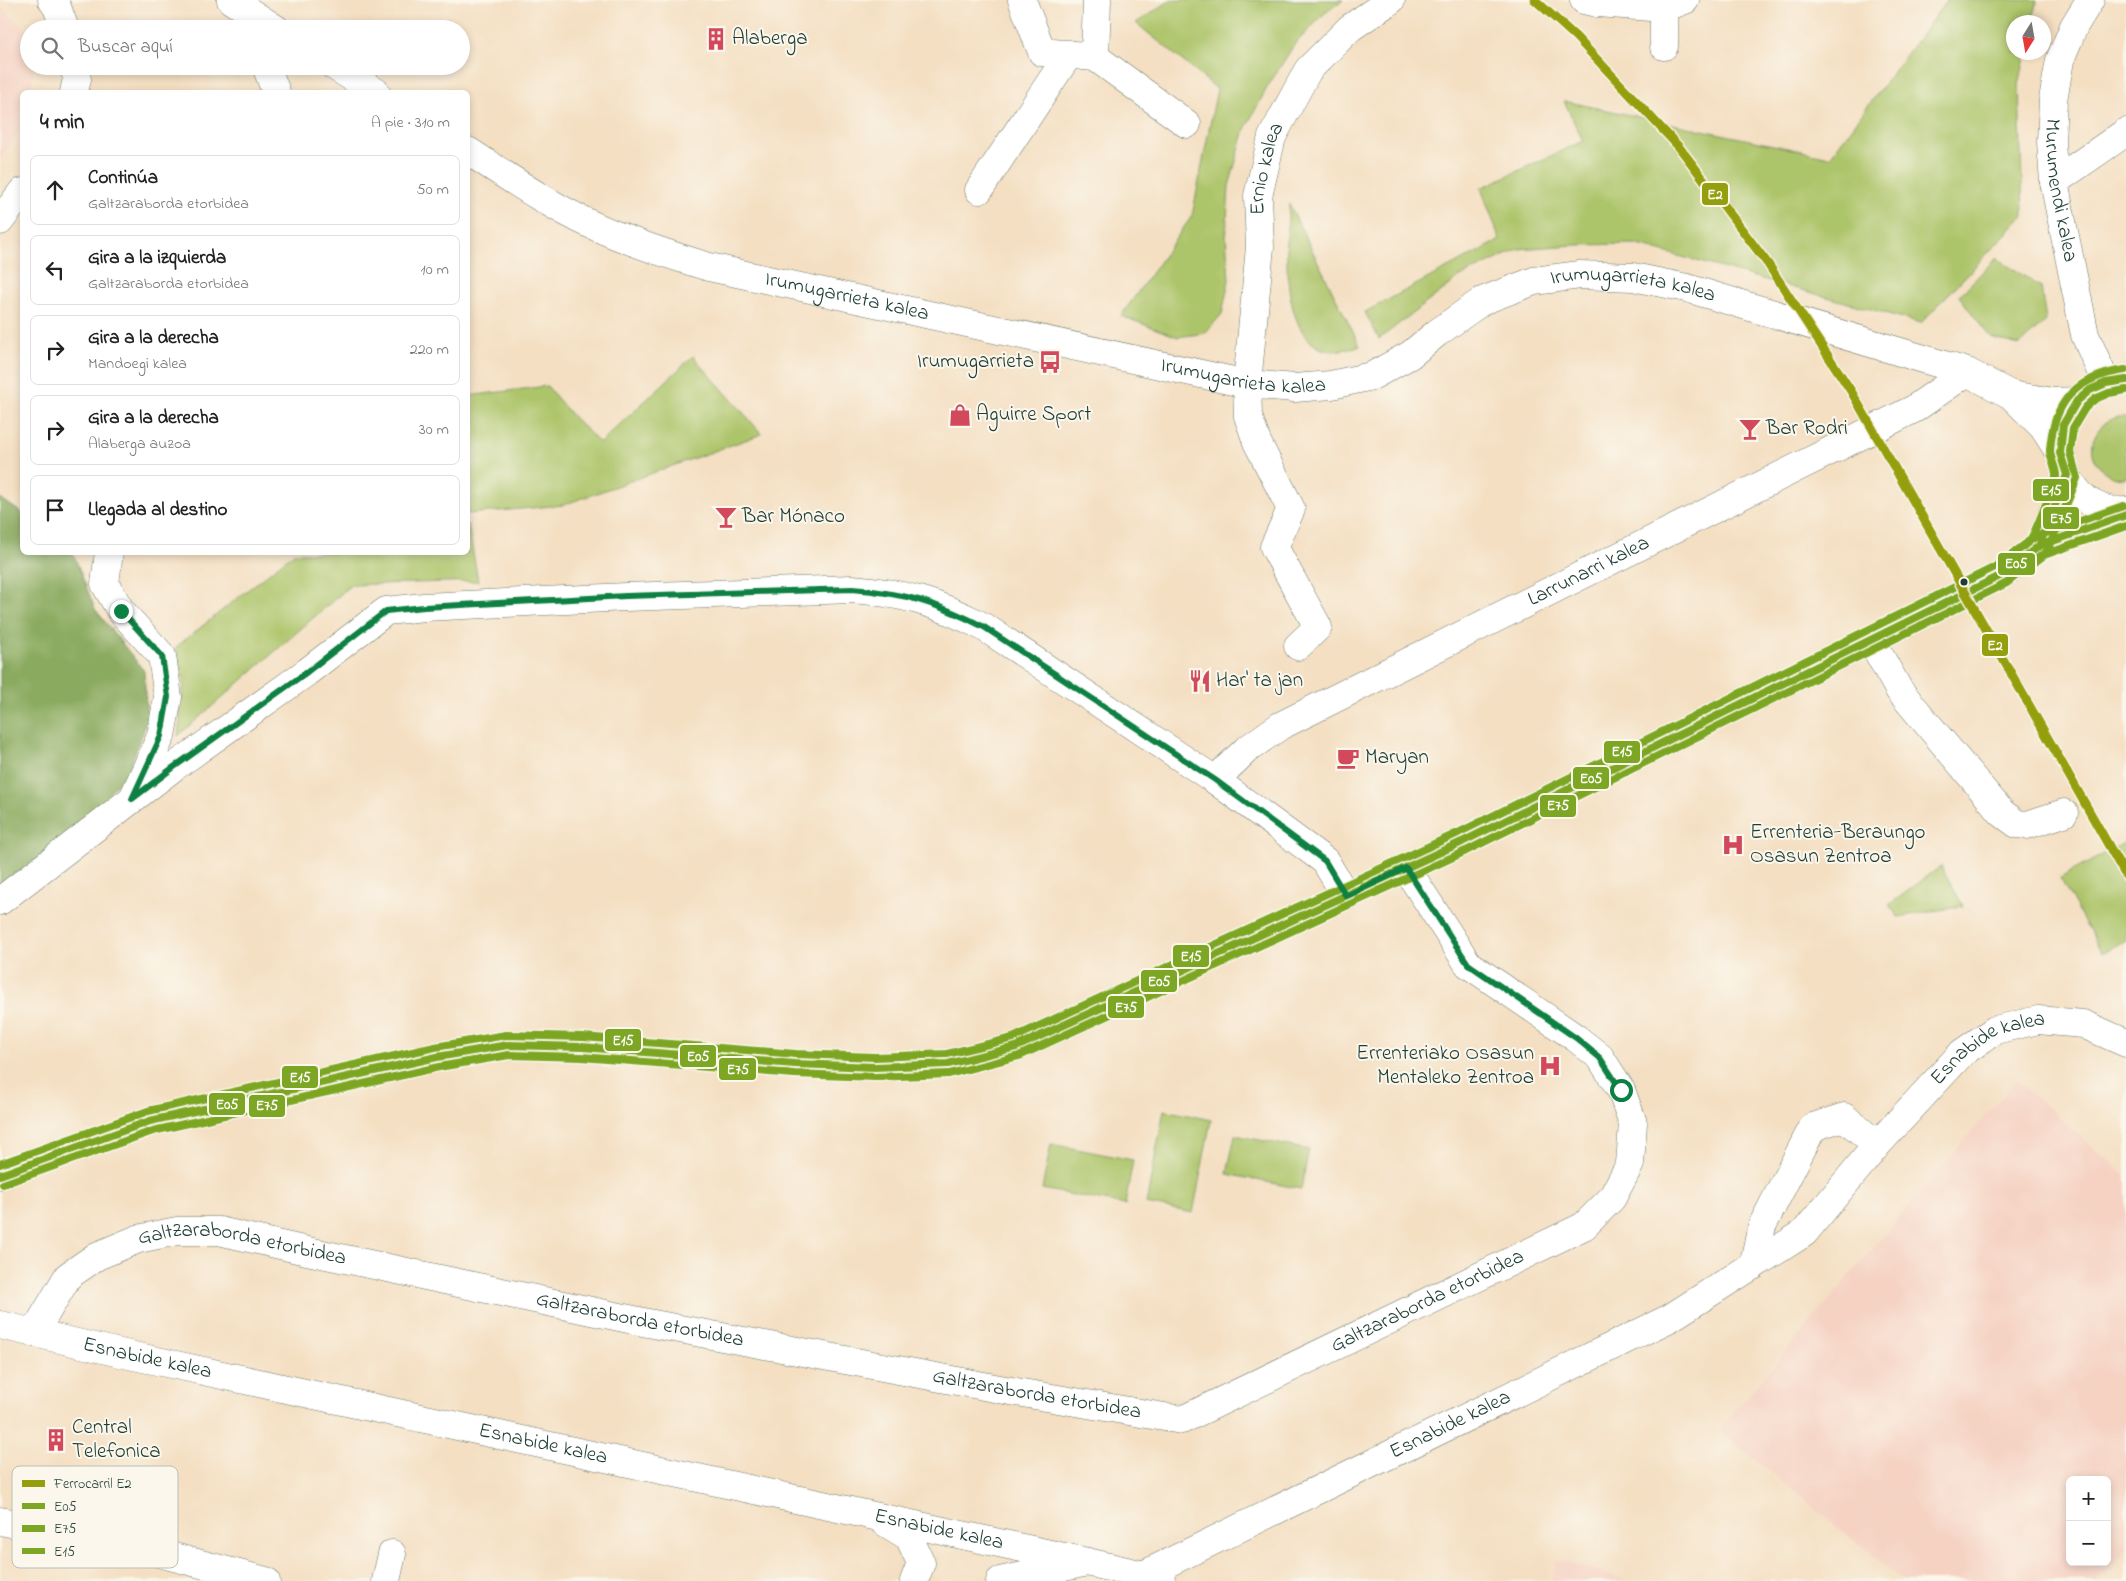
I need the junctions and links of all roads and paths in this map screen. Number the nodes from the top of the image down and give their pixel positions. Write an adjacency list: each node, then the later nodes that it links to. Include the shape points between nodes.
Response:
1 (52, 0): 9 (street)
2 (1022, 0): 12 (street, via 1042,52)
3 (1097, 0): 12 (street)
4 (1391, 0): 28 (street, Ernio kalea, via 1350,28 1308,70 1272,136 1258,196 1260,247)
5 (1584, 0): 7 (street)
6 (2090, 0): 22 (street, Murumendi kalea, via 2074,26 2060,60 2051,133)
7 (1675, 4): 11 (street)
8 (243, 13): 10 (street)
9 (62, 20)
10 (257, 20)
11 (1664, 46)
12 (1082, 56): 19 (street); 23 (street)
13 (76, 75): 16 (street)
14 (269, 75): 17 (street)
15 (349, 75): 18 (street)
16 (74, 90)
17 (275, 90)
18 (373, 90)
19 (1187, 124)
20 (2126, 132): 22 (street)
21 (470, 152): 28 (street, Irumugarrieta kalea, via 541,198 589,224 648,249 692,262)
22 (2054, 182): 27 (street, Murumendi kalea, via 2085,335)
23 (979, 190)
24 (20, 195): 25 (street)
25 (0, 221)
26 (1967, 372): 28 (street, Irumugarrieta kalea, via 1687,288 1634,277 1580,275 1534,281 1482,301 1410,355 1372,376 1304,387); 29 (street, Irumugarrieta kalea); 38 (street, Larrunarri kalea, via 1914,409 1280,726 1246,750)
27 (2116, 381): 30 (street, via 2090,390)
28 (1247, 384): 37 (street, Ernio kalea, via 1248,416 1257,442 1291,509 1274,547 1318,627)
29 (2011, 395): 30 (street, Irumugarrieta kalea, via 2053,402); 31 (street, Irumugarrieta kalea, via 2043,427)
30 (2077, 401): 31 (street, via 2063,425)
31 (2063, 464): 32 (street, via 2079,493 2097,506); 34 (street)
32 (2126, 510)
33 (2126, 515): 34 (street)
34 (2038, 546): 36 (street, via 2002,575)
35 (109, 555): 39 (street, via 105,584 121,611 162,656 168,697 161,736)
36 (1871, 640): 40 (street, via 1899,690 2002,813 2016,824 2027,825); 41 (street)
37 (1298, 646)
38 (1215, 780): 39 (street, via 984,627 952,610 916,598 852,589 626,596 386,611); 42 (street, via 1325,861)
39 (132, 799): 43 (street)
40 (2064, 813)
41 (1406, 868): 42 (street); 49 (street, Galtzaraborda etorbidea, via 1468,964 1600,1058 1621,1090 1633,1123 1630,1164 1612,1198 1584,1226 1182,1420 648,1322 298,1250 219,1230 177,1231 138,1239 97,1256 68,1276)
42 (1346, 896): 46 (street, via 1016,1047 948,1064 875,1067 795,1064 582,1047 508,1045 437,1056 150,1121)
43 (0, 901)
44 (2126, 1043): 45 (street, Esnabide kalea, via 2083,1024 2038,1020 1995,1030 1962,1053)
45 (1877, 1145): 47 (street, Esnabide kalea, via 1804,1233); 47 (street, via 1844,1117 1813,1127 1762,1226)
46 (0, 1174)
47 (1753, 1266): 54 (street, Esnabide kalea, via 1670,1318)
48 (0, 1324): 49 (street, Esnabide kalea)
49 (34, 1333): 50 (street, Esnabide kalea)
50 (874, 1515): 53 (street, Esnabide kalea); 57 (street, via 909,1537 921,1563)
51 (392, 1554): 56 (street)
52 (178, 1559): 55 (street)
53 (1087, 1562): 54 (street, Esnabide kalea); 58 (street)
54 (1143, 1575): 59 (street, Esnabide kalea)
55 (266, 1581)
56 (386, 1581)
57 (914, 1581)
58 (1000, 1581)
59 (1170, 1581)

